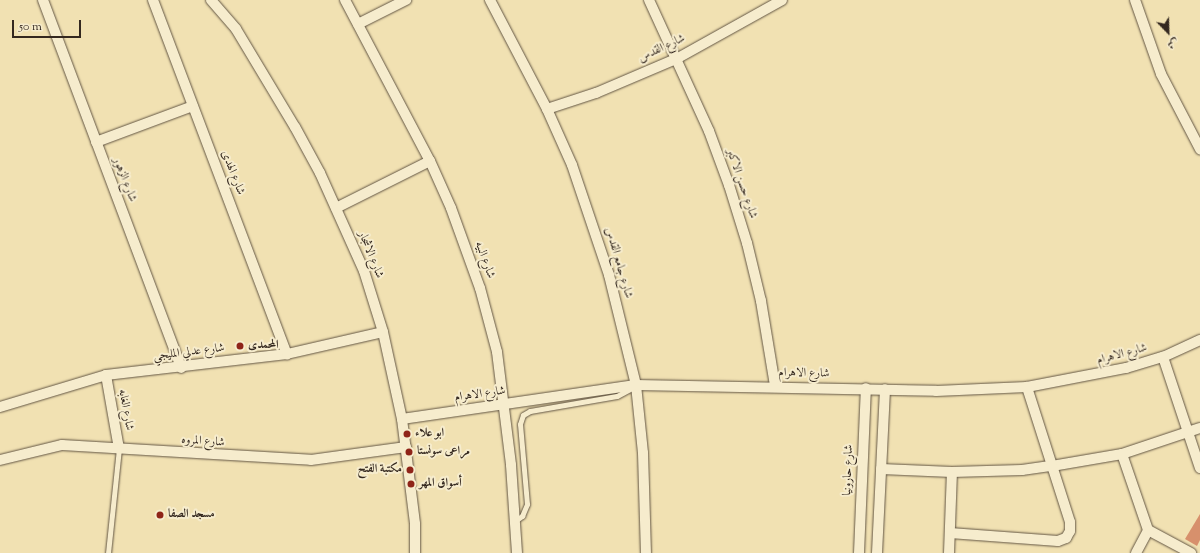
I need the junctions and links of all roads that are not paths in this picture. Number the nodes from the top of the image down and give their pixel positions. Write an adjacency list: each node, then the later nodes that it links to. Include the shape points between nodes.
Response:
1 (43, 0): 14 (street, شارع الزهور)
2 (153, 0): 12 (street, شارع الهدى)
3 (211, 0): 17 (street, شارع الاشجار, via 245,43 294,127)
4 (345, 0): 10 (street, شارع البيه)
5 (406, 0): 10 (street)
6 (490, 0): 13 (street, شارع جامع القدس)
7 (649, 0): 11 (street, شارع حسن الاكبر)
8 (782, 0): 11 (street, شارع القدس)
9 (1135, 0): 15 (street, via 1160,74)
10 (358, 24): 16 (street, شارع البيه)
11 (678, 58): 13 (street, شارع القدس, via 596,93); 25 (street, شارع حسن الاكبر, via 709,131 747,243 761,301)
12 (193, 106): 14 (street); 20 (street, شارع الهدى)
13 (547, 109): 24 (street, شارع جامع القدس, via 592,220 609,275)
14 (96, 142): 22 (street, شارع الزهور)
15 (1200, 149)
16 (430, 161): 17 (street); 29 (street, شارع البيه, via 451,208 480,288 497,352)
17 (336, 208): 18 (street, شارع الاشجار, via 364,271)
18 (383, 332): 20 (street, شارع عدلي المليجي); 31 (street, شارع الاشجار)
19 (1200, 340): 21 (street, شارع الاهرام)
20 (287, 354): 22 (street, شارع عدلي المليجي)
21 (1163, 357): 26 (street, شارع الاهرام, via 1081,379); 33 (street)
22 (181, 368): 23 (street, شارع عدلي المليجي)
23 (106, 375): 30 (street, شارع عدلي المليجي); 35 (street, شارع الغابه)
24 (636, 385): 25 (street, شارع الاهرام); 29 (street, شارع الاهرام); 42 (lane, via 617,396 530,411 523,415 520,424 527,504 525,512); 48 (street, شارع جامع القدس, via 643,452)
25 (775, 386): 27 (street, شارع الاهرام)
26 (1027, 387): 28 (street, شارع الاهرام, via 959,391); 38 (street)
27 (866, 388): 28 (street, شارع الاهرام); 49 (street, شارع حارونيا)
28 (885, 389): 40 (street)
29 (504, 405): 31 (street, شارع الاهرام); 42 (street, شارع البيه)
30 (0, 407)
31 (402, 419): 34 (street, شارع الاشجار)
32 (1200, 428): 33 (street)
33 (1189, 433): 36 (street); 39 (street)
34 (406, 447): 35 (street, شارع المروه, via 311,460); 46 (street, شارع الاشجار, via 415,524)
35 (119, 449): 37 (street, شارع المروه, via 62,445); 45 (lane)
36 (1122, 454): 38 (street); 43 (street)
37 (0, 460)
38 (1052, 466): 41 (street, via 1022,470); 44 (street, via 1070,522 1070,531 1066,538 1058,541)
39 (1200, 468)
40 (881, 469): 41 (street); 50 (street)
41 (952, 472): 44 (street)
42 (515, 522): 47 (street, شارع البيه)
43 (1148, 530): 52 (street); 53 (street)
44 (950, 533): 51 (street)
45 (108, 553)
46 (415, 553)
47 (516, 553)
48 (646, 553)
49 (859, 553)
50 (877, 553)
51 (949, 553)
52 (1136, 553)
53 (1191, 553)

